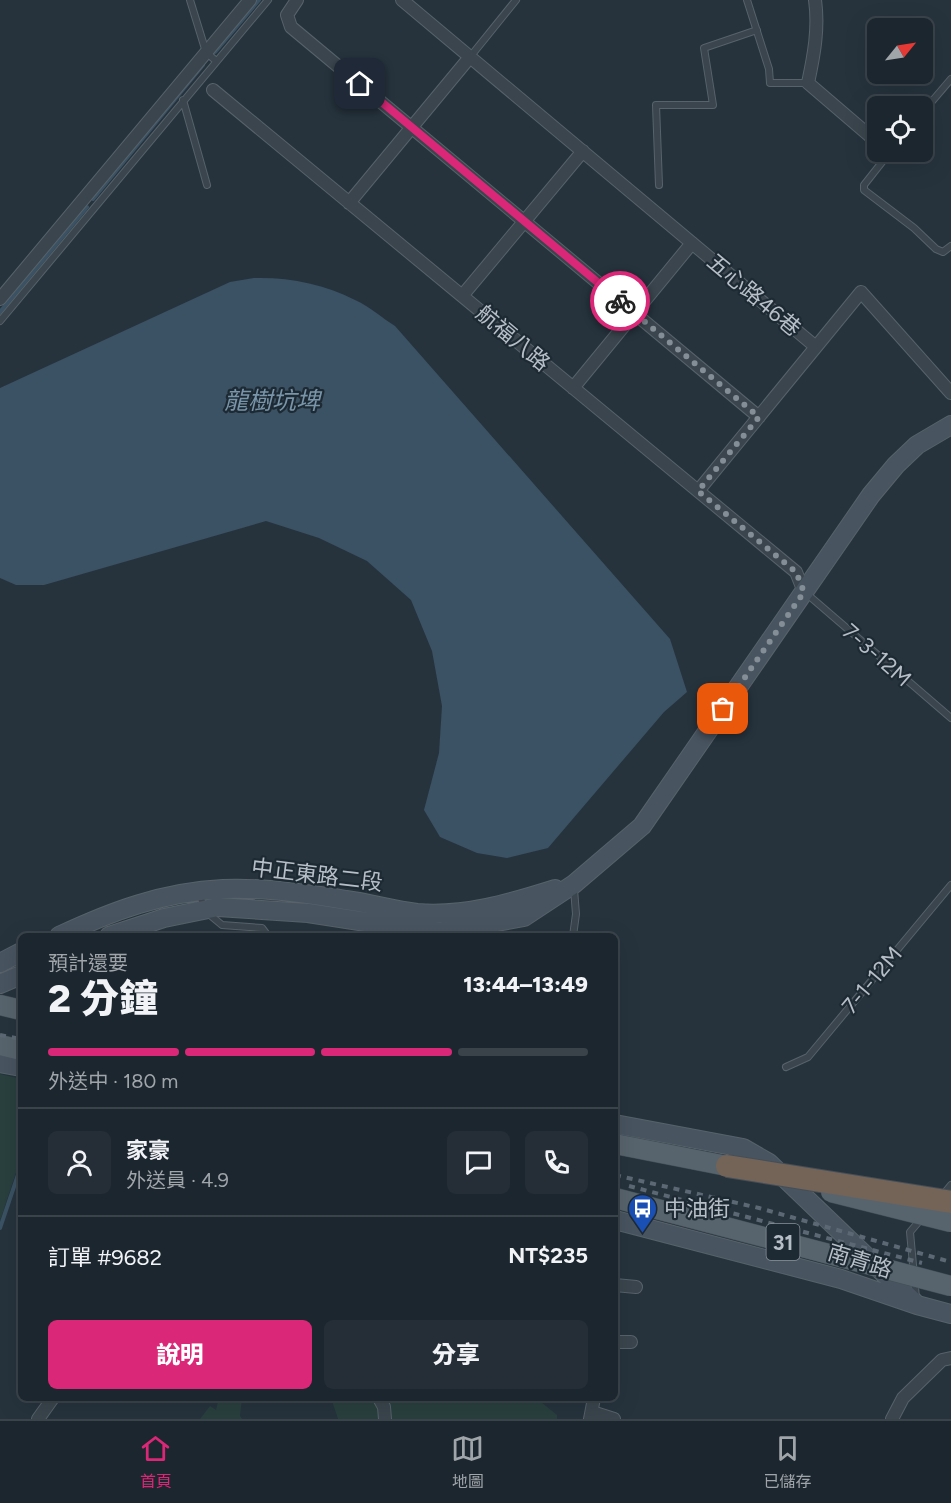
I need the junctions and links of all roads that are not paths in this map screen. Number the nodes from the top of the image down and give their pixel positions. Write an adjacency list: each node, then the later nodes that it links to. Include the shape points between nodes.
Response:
1 (190, 0): 10 (lane)
2 (250, 0): 10 (street)
3 (268, 0): 12 (lane)
4 (297, 0): 18 (street, via 287,15 291,27)
5 (402, 0): 11 (street, 五心路46巷)
6 (516, 0): 11 (lane)
7 (747, 0): 9 (lane)
8 (814, 0): 14 (street, via 814,57)
9 (757, 30): 14 (lane, via 770,83); 22 (lane, via 704,48 713,105 656,105)
10 (206, 52): 12 (lane); 24 (street)
11 (470, 57): 18 (street); 20 (street, 五心路46巷)
12 (216, 61): 16 (lane)
13 (951, 79): 17 (lane)
14 (808, 82): 19 (street)
15 (213, 90): 25 (street, 航福八路)
16 (183, 100): 23 (lane); 26 (lane)
17 (933, 100)
18 (411, 127): 25 (street); 27 (street)
19 (867, 133)
20 (583, 152): 27 (street); 28 (street, 五心路46巷)
21 (881, 162): 29 (lane, via 864,190 936,249 943,252)
22 (659, 184)
23 (207, 185)
24 (84, 199): 26 (lane); 31 (street)
25 (349, 203): 30 (street, 航福八路)
26 (95, 207): 33 (lane)
27 (524, 221): 30 (street); 32 (street)
28 (692, 243): 32 (street); 34 (street, 五心路46巷)
29 (951, 246)
30 (462, 296): 35 (street, 航福八路)
31 (0, 299)
32 (635, 313): 35 (street); 37 (street)
33 (0, 321)
34 (816, 347): 36 (street, via 861,292); 37 (street)
35 (573, 388): 39 (street, 航福八路)
36 (951, 393)
37 (759, 417): 39 (street)
38 (951, 424): 40 (main road, 中正東路二段, via 917,445 896,465)
39 (698, 491): 40 (street, 航福八路, via 796,572)
40 (804, 592): 41 (lane, 7-3-12M); 42 (main road, 中正東路二段, via 642,826)
41 (951, 718)
42 (574, 884): 44 (main road, 中正東路二段, via 470,912 418,913 344,899 224,889); 48 (lane)
43 (951, 885): 60 (lane, 7-1-12M, via 808,1057)
44 (202, 901): 45 (main road, 中正東路二段, via 158,898 106,914); 46 (main road, 中正東路二段); 47 (lane, via 222,925 262,928)
45 (65, 933)
46 (118, 933)
47 (266, 933)
48 (573, 933)
49 (18, 954): 50 (main road)
50 (0, 963)
51 (18, 976): 52 (main road)
52 (0, 985): 53 (main road)
53 (18, 991)
54 (0, 1005): 55 (main road)
55 (18, 1009)
56 (0, 1045): 57 (main road)
57 (18, 1049)
58 (0, 1063): 59 (main road)
59 (18, 1066)
60 (786, 1067)
61 (618, 1125): 70 (main road, 南青路, via 743,1148 769,1163)
62 (618, 1145): 63 (main road)
63 (728, 1166): 66 (highway, bridge); 68 (main road, bridge)
64 (951, 1185): 73 (lane, via 910,1233)
65 (618, 1199): 71 (main road, 南青路 / 31, bridge)
66 (951, 1202)
67 (618, 1221): 70 (main road, 南青路, via 841,1279)
68 (951, 1222)
69 (618, 1285): 72 (street)
70 (884, 1285): 73 (main road, 南青路)
71 (951, 1286)
72 (636, 1287)
73 (917, 1305): 74 (main road, 南青路)
74 (951, 1314)
75 (618, 1342): 76 (street)
76 (631, 1342)
77 (951, 1358): 85 (street, via 942,1360 903,1398)
78 (51, 1401): 82 (street)
79 (381, 1401): 83 (street)
80 (594, 1401): 81 (street)
81 (591, 1416): 84 (street)
82 (38, 1419)
83 (385, 1419)
84 (614, 1419)
85 (892, 1419)

